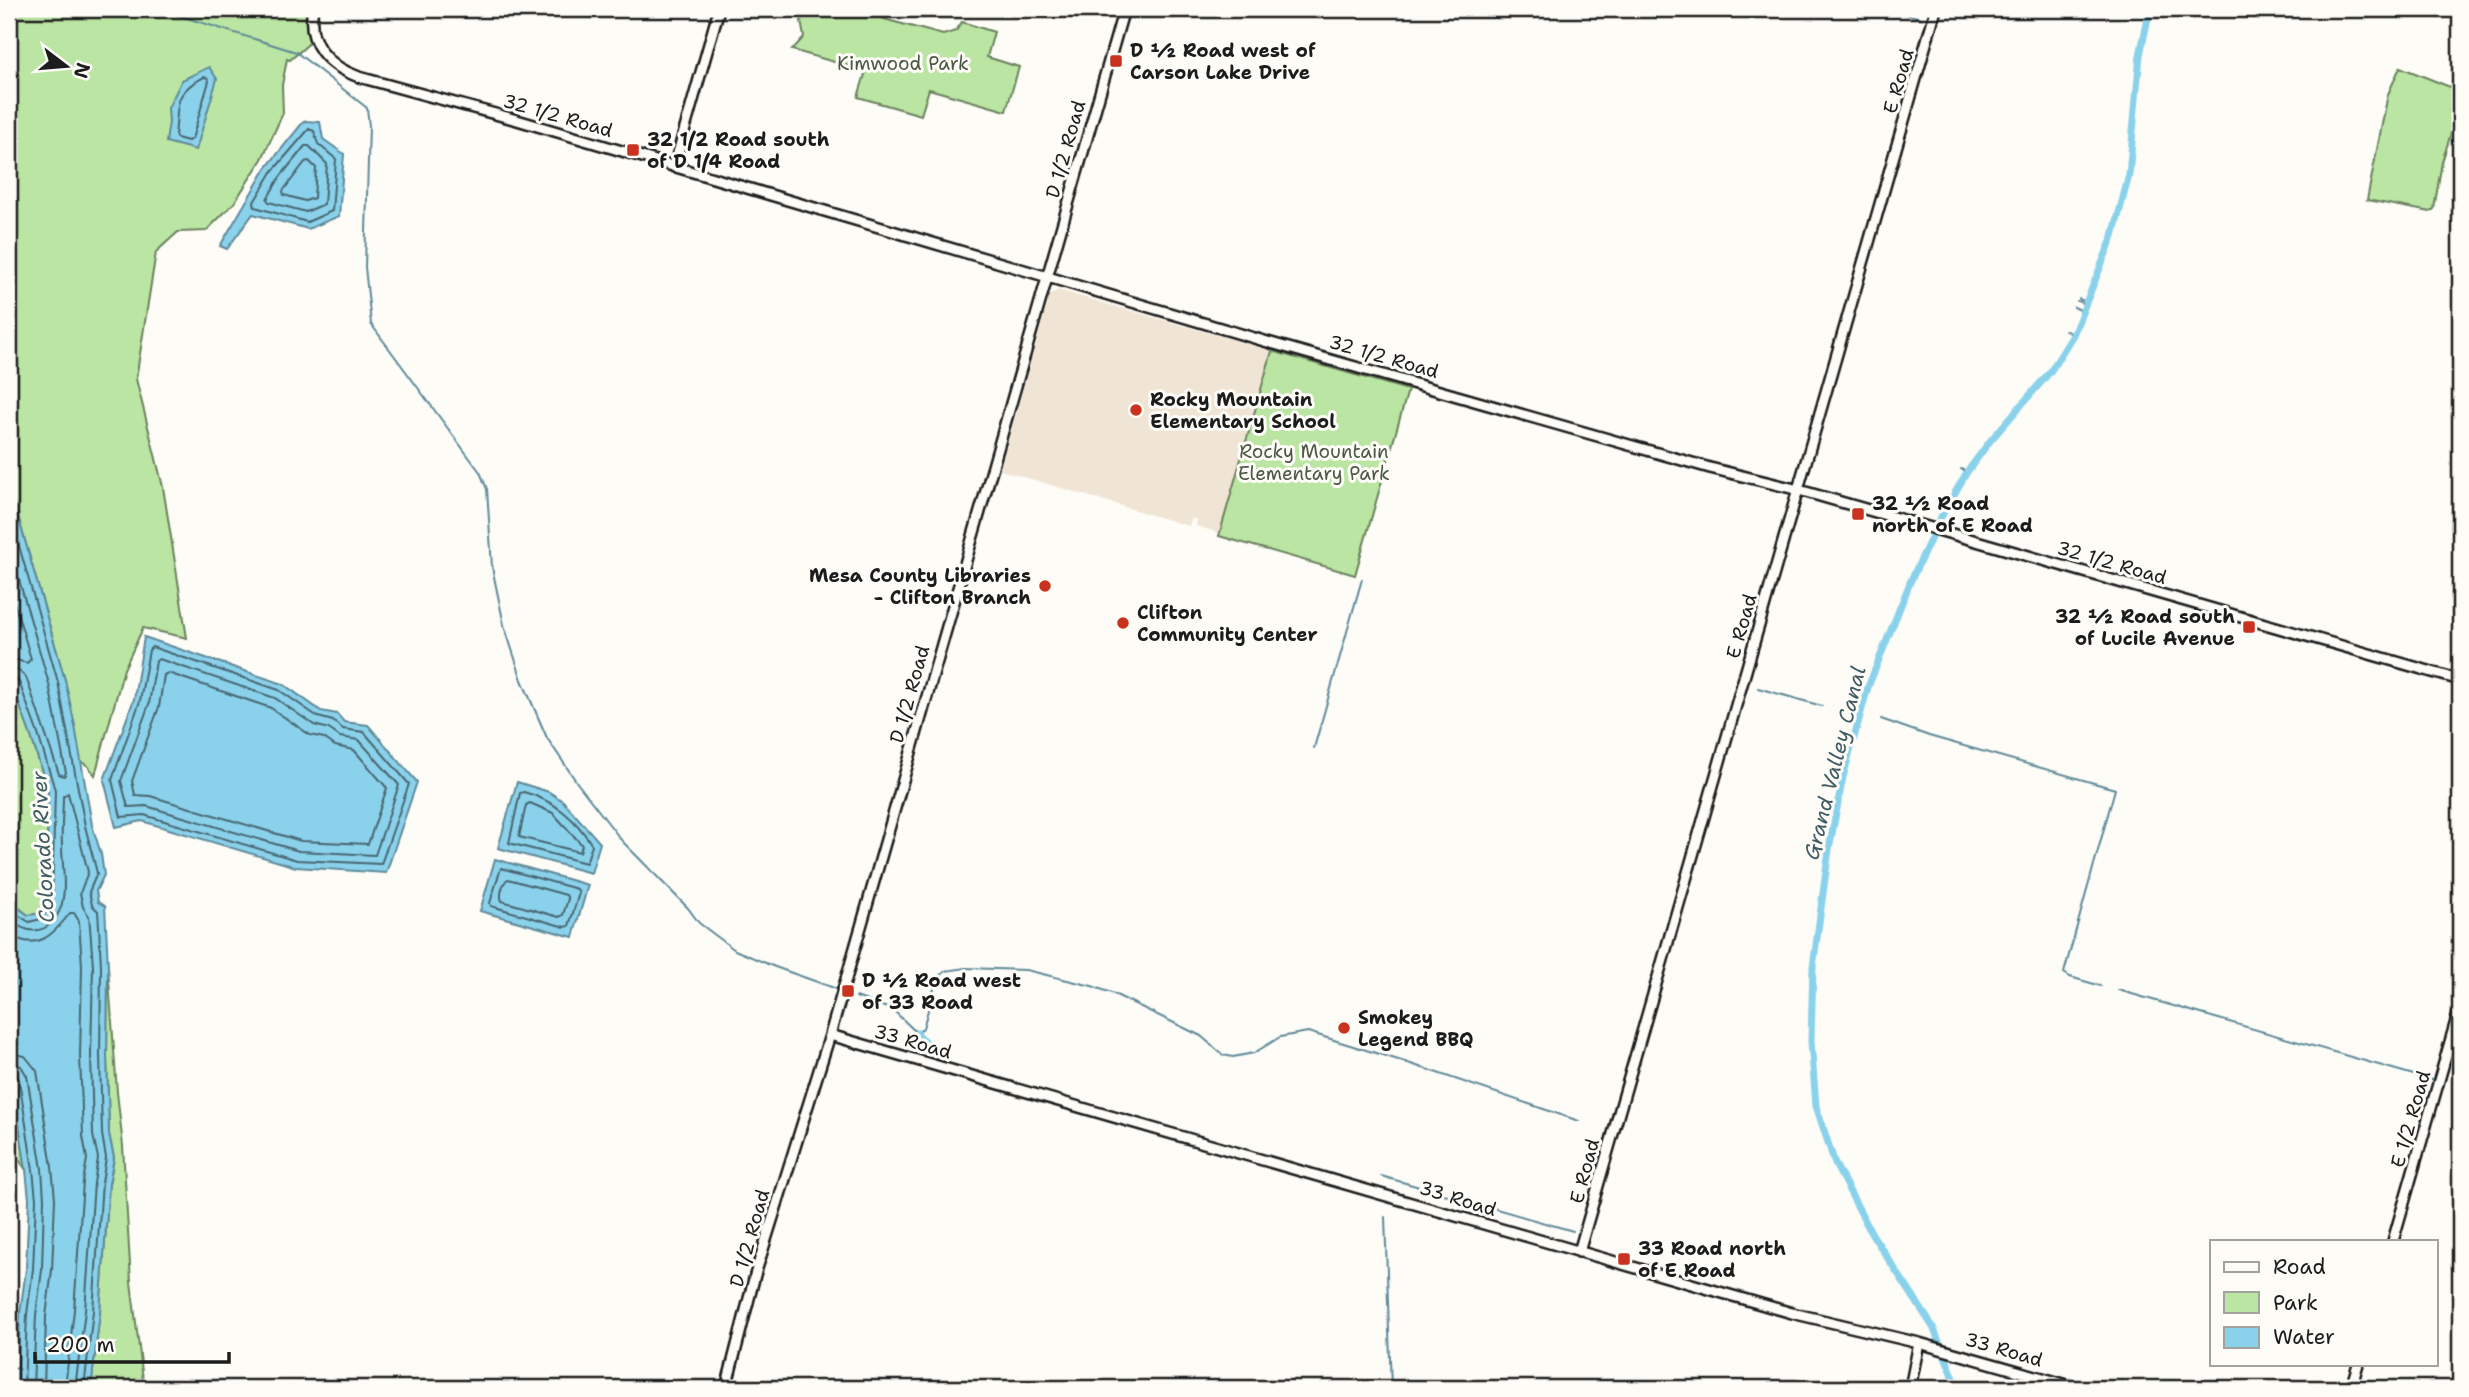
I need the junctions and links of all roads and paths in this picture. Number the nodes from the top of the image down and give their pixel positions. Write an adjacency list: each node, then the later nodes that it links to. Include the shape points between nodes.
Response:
1 (313, 9): 5 (street, 32 1/2 Road, via 314,39 326,58 348,73)
2 (719, 9): 5 (street)
3 (1124, 9): 6 (street, D 1/2 Road)
4 (1936, 9): 7 (street, E Road)
5 (674, 167): 6 (street, 32 1/2 Road)
6 (1047, 277): 7 (street, 32 1/2 Road); 10 (street, D 1/2 Road)
7 (1799, 490): 8 (street, 32 1/2 Road); 12 (street, E Road)
8 (2460, 680)
9 (2460, 1007): 11 (street, E 1/2 Road)
10 (830, 1035): 12 (street, 33 Road); 15 (street, D 1/2 Road, via 755,1275)
11 (2393, 1240)
12 (1579, 1252): 13 (street, 33 Road, via 1792,1313)
13 (1919, 1343): 16 (street); 17 (street, 33 Road)
14 (2357, 1366): 18 (street)
15 (726, 1388)
16 (1910, 1388)
17 (2078, 1388)
18 (2351, 1388)

